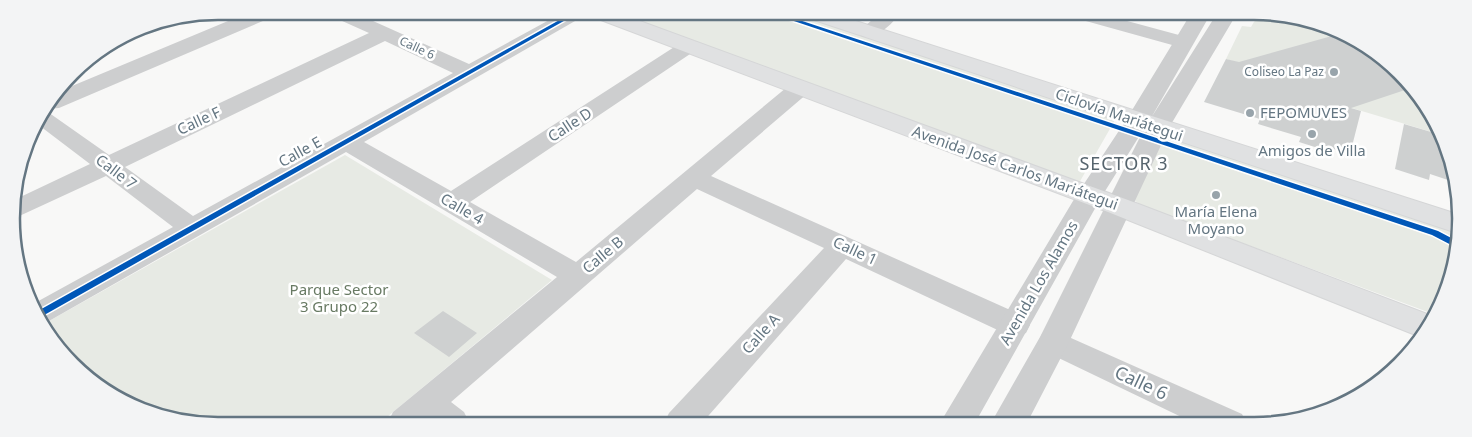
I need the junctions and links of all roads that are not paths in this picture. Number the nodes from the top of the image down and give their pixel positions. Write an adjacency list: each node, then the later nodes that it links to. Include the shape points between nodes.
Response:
1 (228, 20): 15 (street)
2 (251, 20): 17 (street)
3 (356, 20): 11 (street, Calle 6)
4 (562, 20): 14 (street, Calle E)
5 (619, 20): 13 (main road, Avenida José Carlos Mariátegui)
6 (831, 20): 10 (main road)
7 (883, 20): 10 (street)
8 (1118, 20): 12 (street)
9 (1218, 20): 12 (street, Avenida Los Alamos)
10 (868, 32): 19 (main road)
11 (385, 33): 14 (street, Calle 6); 21 (street, Calle F)
12 (1196, 33): 19 (street, Avenida Los Alamos)
13 (689, 46): 16 (main road, Avenida José Carlos Mariátegui); 24 (street, Calle D)
14 (469, 72): 20 (street, Calle E)
15 (71, 86)
16 (800, 88): 22 (street, Calle B); 23 (main road, Avenida José Carlos Mariátegui)
17 (60, 99)
18 (46, 120): 21 (street, Calle 7)
19 (1148, 123): 23 (street, Avenida Los Alamos); 25 (street, Avenida Los Alamos); 27 (main road)
20 (346, 142): 24 (street, Calle 4); 28 (street, Calle E)
21 (107, 166): 26 (street, Calle F); 28 (street, Calle 7)
22 (694, 178): 29 (street, Calle 1); 30 (street, Calle B)
23 (1089, 196): 25 (main road, Avenida José Carlos Mariátegui); 33 (street, Avenida Los Alamos)
24 (451, 203): 30 (street, Calle 4)
25 (1118, 206): 32 (main road, Avenida José Carlos Mariátegui); 34 (street, Avenida Los Alamos)
26 (20, 207)
27 (1452, 222)
28 (192, 228): 31 (street, Calle E)
29 (842, 246): 33 (street, Calle 1); 36 (street, Calle A)
30 (578, 276): 35 (street, Calle B)
31 (43, 312)
32 (1422, 323)
33 (1015, 325): 37 (street, Avenida Los Alamos)
34 (1053, 342): 38 (street, Avenida Los Alamos); 39 (street, Calle 6)
35 (428, 416)
36 (686, 417)
37 (961, 417)
38 (1013, 417)
39 (1215, 417)

